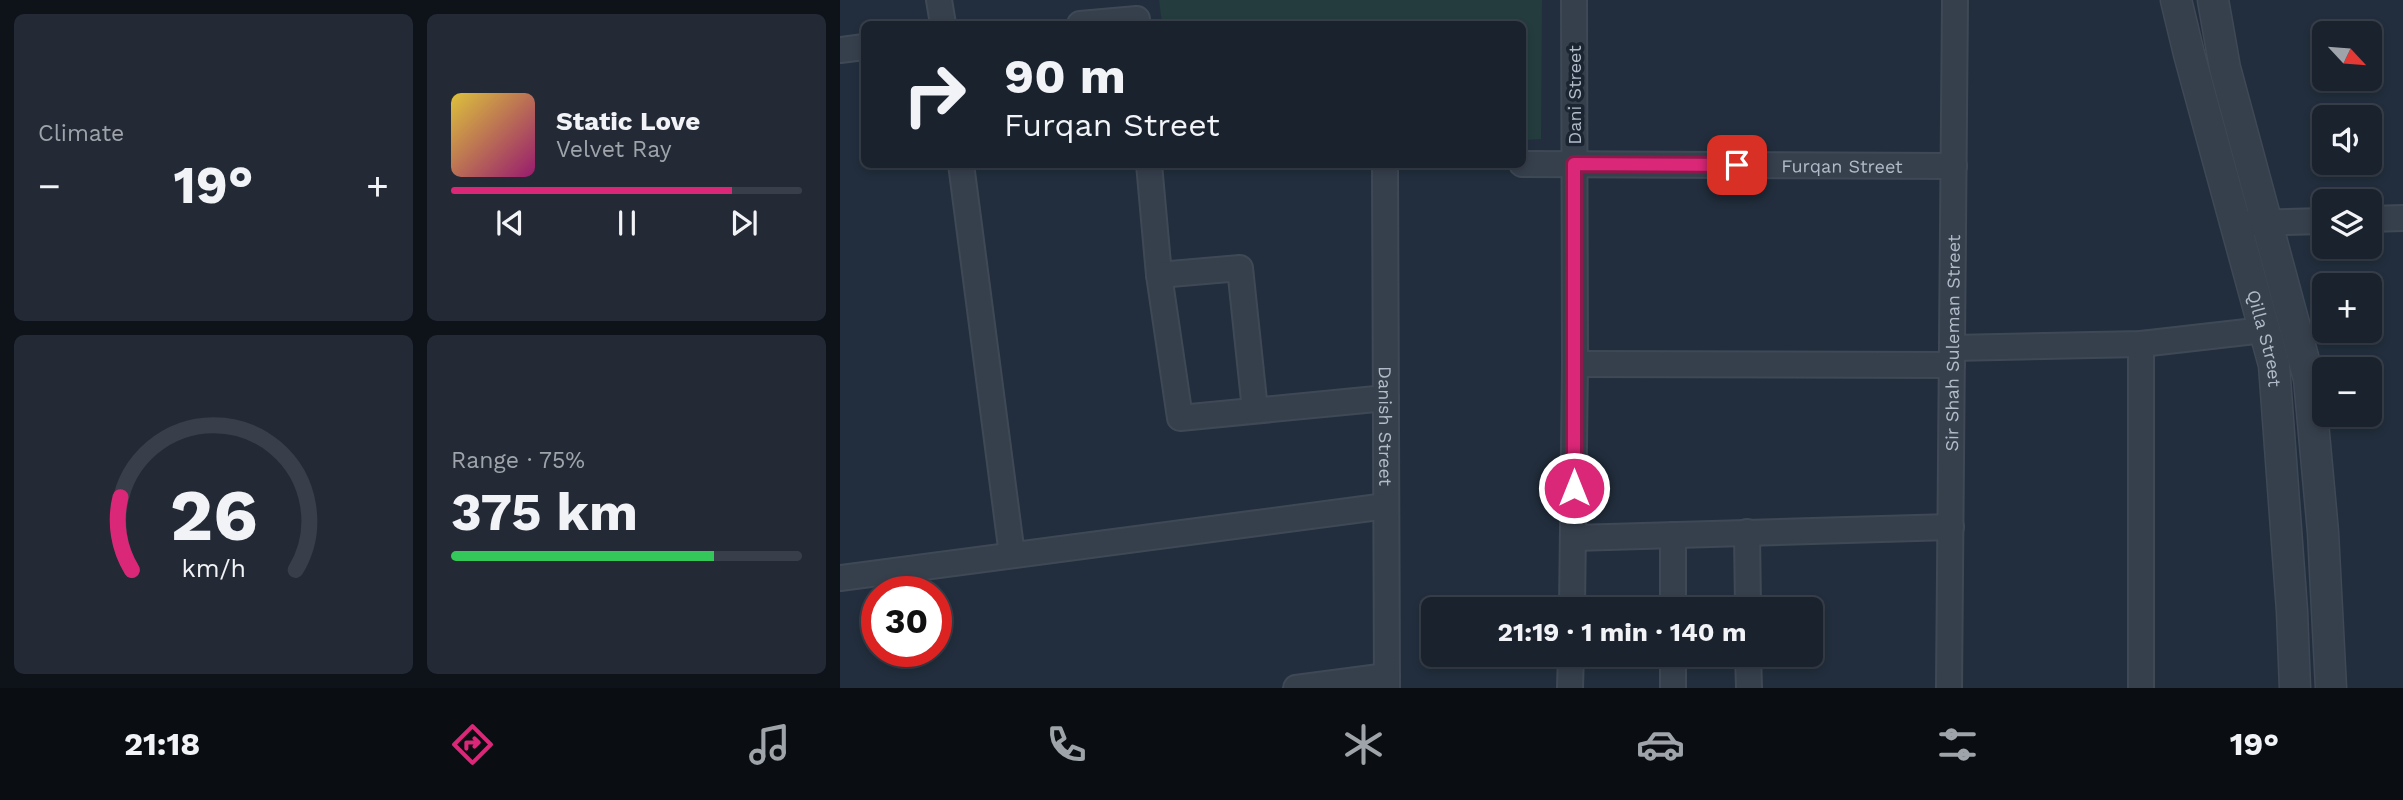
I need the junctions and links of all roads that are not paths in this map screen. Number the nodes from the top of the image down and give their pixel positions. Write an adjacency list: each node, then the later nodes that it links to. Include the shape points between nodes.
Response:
1 (939, 0): 7 (street)
2 (1574, 0): 12 (street, Dani Street)
3 (1955, 0): 13 (street, Sir Shah Suleman Street)
4 (2176, 0): 20 (street, Qilla Street)
5 (2213, 0): 21 (street, Qilla Street, via 2225,68)
6 (1136, 14): 8 (street)
7 (942, 21)
8 (1097, 21)
9 (861, 47): 10 (street)
10 (840, 50)
11 (1526, 164): 12 (street, Furqan Street)
12 (1574, 164): 13 (street, Furqan Street); 26 (street, Dani Street)
13 (1954, 166): 25 (street, Sir Shah Suleman Street)
14 (962, 168): 34 (street)
15 (1149, 168): 22 (street)
16 (1385, 168): 27 (street, Danish Street)
17 (2403, 218): 18 (street)
18 (2382, 219)
19 (2312, 221): 21 (street)
20 (2235, 223): 21 (street); 23 (street, Qilla Street)
21 (2267, 223): 50 (street, Qilla Street, via 2309,379)
22 (1158, 275): 28 (street, via 1180,418); 28 (street, via 1240,268)
23 (2264, 330): 24 (street); 49 (street, Qilla Street, via 2274,365)
24 (2140, 344): 25 (street); 48 (street)
25 (1952, 356): 26 (street); 30 (street, Sir Shah Suleman Street)
26 (1575, 363): 33 (street, Dani Street)
27 (1385, 398): 28 (street); 29 (street, Danish Street)
28 (1255, 411)
29 (1386, 506): 34 (street); 42 (street, Danish Street)
30 (1951, 527): 31 (street); 47 (street, Sir Shah Suleman Street)
31 (1748, 532): 32 (street); 38 (street)
32 (1673, 535): 33 (street); 37 (street)
33 (1574, 538): 36 (street, Dani Street)
34 (1012, 555): 35 (street)
35 (840, 578)
36 (1572, 597)
37 (1673, 597)
38 (1748, 597)
39 (1571, 667): 44 (street)
40 (1673, 667): 45 (street)
41 (1748, 667): 46 (street)
42 (1387, 682): 43 (street)
43 (1296, 688)
44 (1570, 688)
45 (1673, 688)
46 (1749, 688)
47 (1950, 688)
48 (2141, 688)
49 (2295, 688)
50 (2331, 688)

